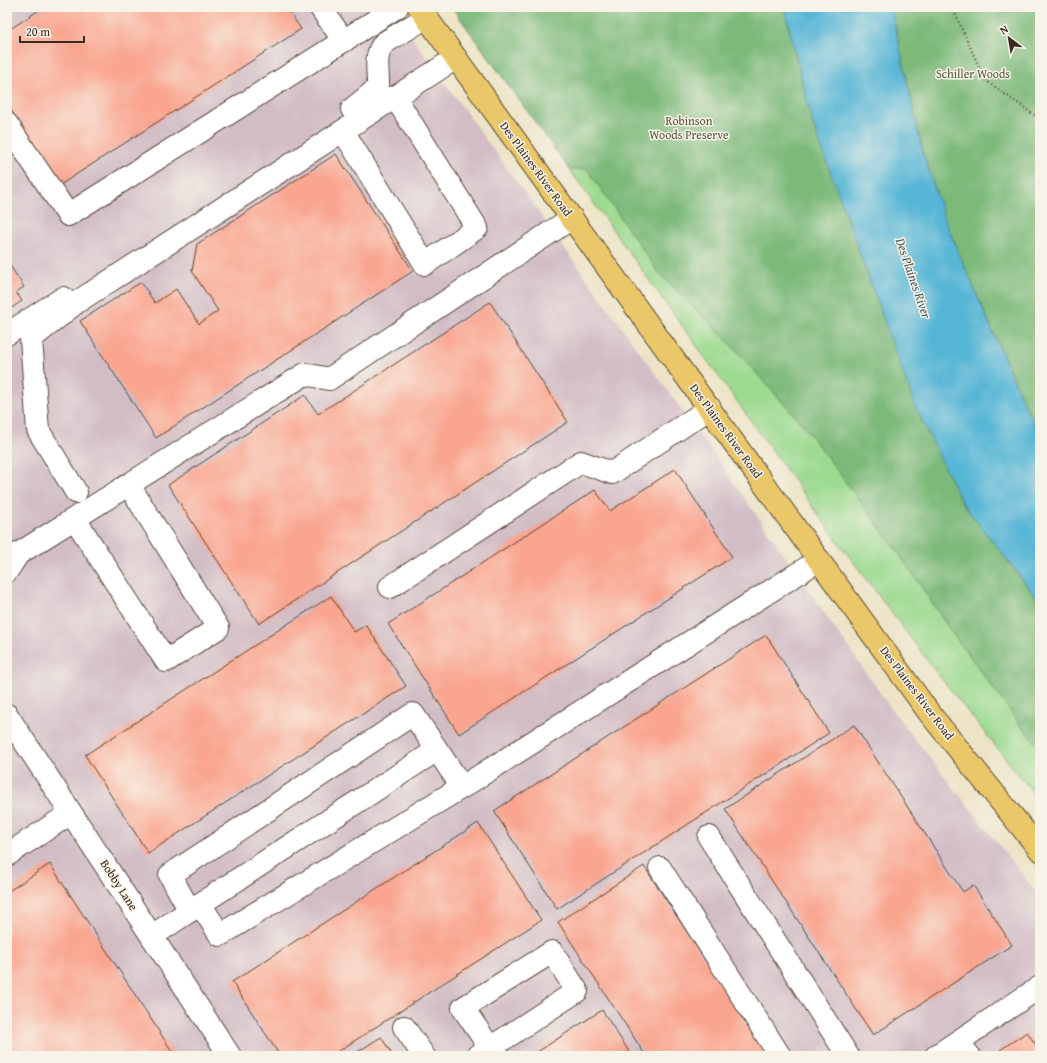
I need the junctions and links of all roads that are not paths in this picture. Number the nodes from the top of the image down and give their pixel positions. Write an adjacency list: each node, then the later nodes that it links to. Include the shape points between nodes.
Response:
1 (320, 7): 4 (street)
2 (397, 7): 4 (street)
3 (423, 12): 5 (main road, Des Plaines River Road); 10 (street, via 378,50 378,88 374,93 322,131)
4 (344, 41): 7 (street, via 68,215)
5 (456, 58): 6 (street); 9 (main road, Des Plaines River Road)
6 (395, 97): 8 (street); 8 (street, via 478,228 425,264)
7 (7, 124)
8 (343, 131): 13 (street, via 77,302 31,339 38,430)
9 (572, 218): 11 (main road, Des Plaines River Road); 12 (street, via 329,380 305,374)
10 (7, 334)
11 (710, 408): 15 (main road, Des Plaines River Road); 17 (street, via 612,473 581,462)
12 (129, 485): 14 (street); 14 (street, via 218,628 166,661)
13 (76, 492)
14 (75, 519): 16 (street, via 18,554)
15 (819, 560): 20 (street); 23 (main road, Des Plaines River Road, via 930,714)
16 (7, 571)
17 (390, 587)
18 (7, 715): 21 (street, Bobby Lane)
19 (437, 750): 20 (street); 26 (street); 26 (street, via 413,714 170,875)
20 (462, 788): 26 (street, via 220,935)
21 (71, 813): 24 (street); 27 (street, Bobby Lane)
22 (708, 837): 35 (street)
23 (1040, 850)
24 (7, 855)
25 (660, 868): 34 (street)
26 (195, 907): 27 (street)
27 (152, 936): 32 (street, Bobby Lane)
28 (1040, 987): 30 (street)
29 (404, 1027): 33 (street)
30 (964, 1048): 36 (street)
31 (483, 1052): 31 (street, via 577,991 552,952 463,1008)
32 (230, 1056)
33 (424, 1056)
34 (780, 1056)
35 (848, 1056)
36 (936, 1056)

